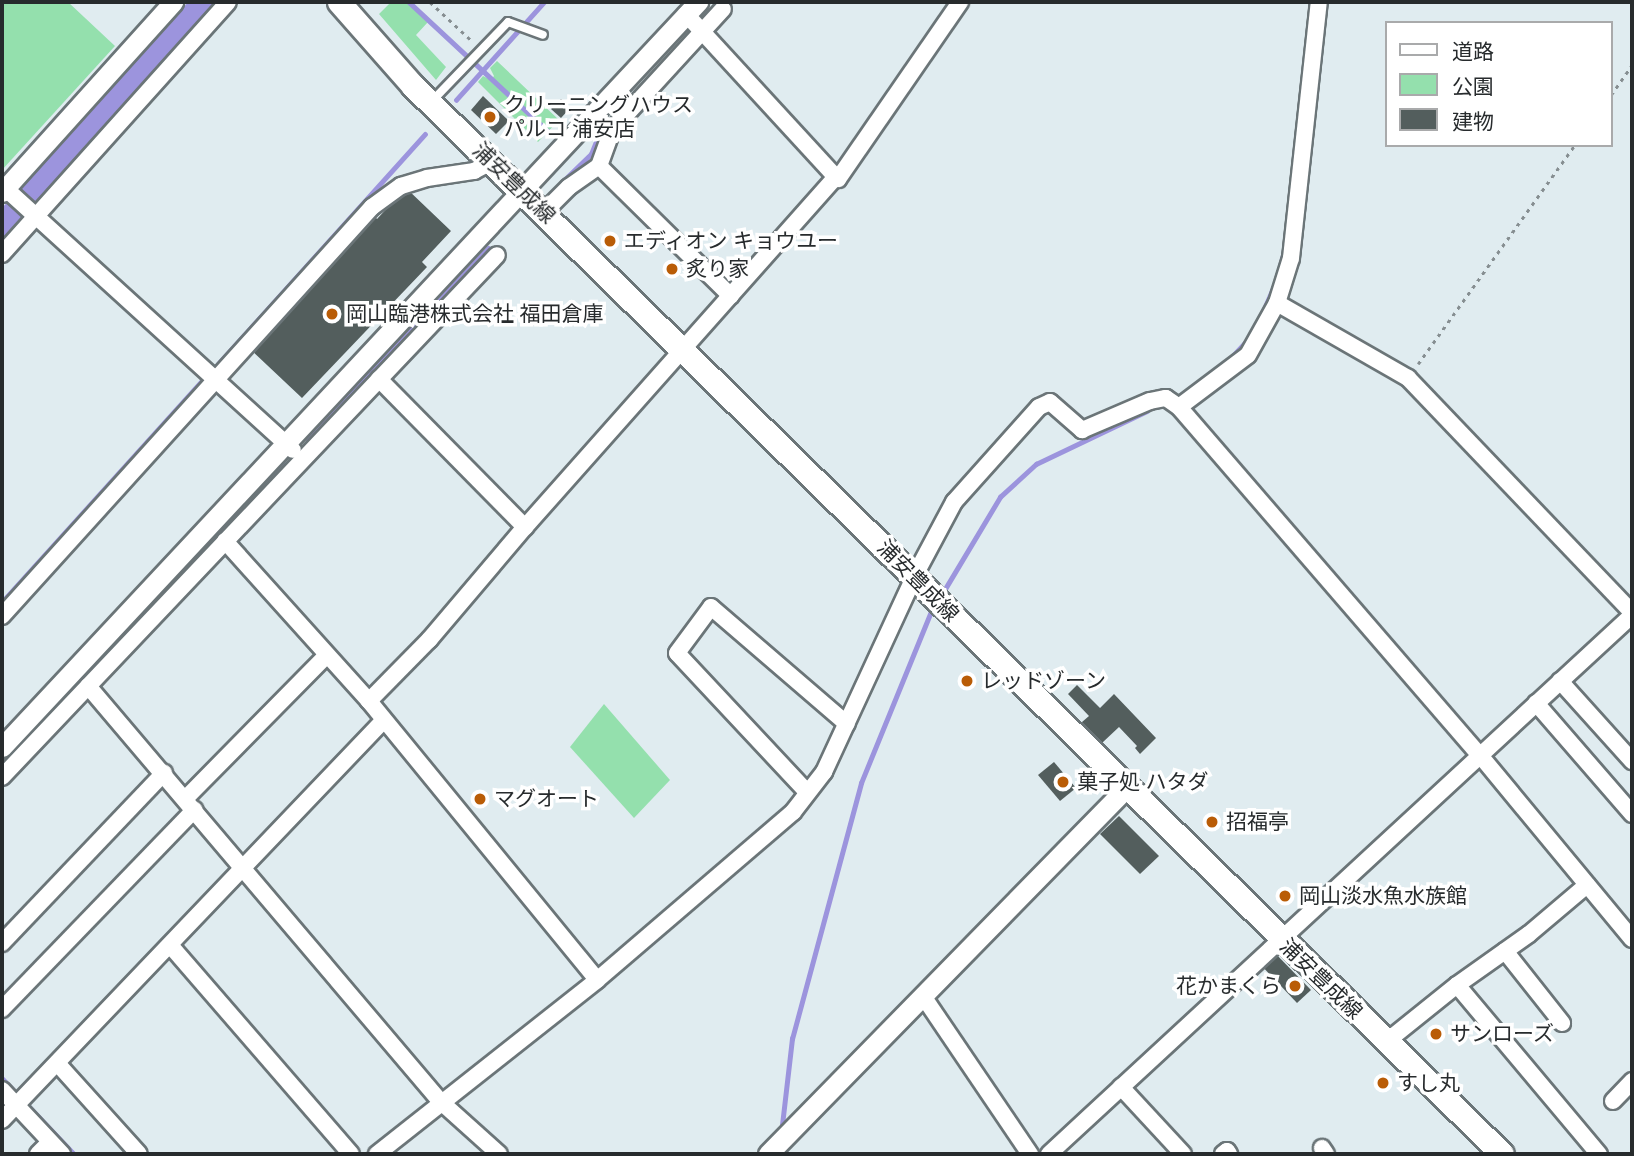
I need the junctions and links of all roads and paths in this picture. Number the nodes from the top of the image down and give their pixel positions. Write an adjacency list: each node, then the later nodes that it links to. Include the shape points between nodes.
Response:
1 (173, 2): 20 (street)
2 (228, 2): 22 (street)
3 (339, 2): 14 (main road, 浦安豊成線)
4 (430, 2): 11 (path)
5 (960, 2): 18 (street, via 867,142)
6 (1320, 2): 26 (street, via 1291,258)
7 (692, 8): 9 (street); 19 (street)
8 (723, 9): 9 (street)
9 (702, 33): 17 (street, via 612,130); 18 (street)
10 (542, 35): 14 (lane, via 508,22)
11 (471, 40)
12 (1632, 65): 13 (path)
13 (1613, 92)
14 (431, 102): 16 (main road, 浦安豊成線)
15 (1574, 147): 28 (path)
16 (491, 162): 19 (main road, 浦安豊成線); 29 (street, via 474,171 428,178 387,193)
17 (598, 166): 21 (street); 25 (street)
18 (836, 177): 25 (street)
19 (520, 190): 21 (main road, 浦安豊成線); 32 (street)
20 (5, 192): 22 (street)
21 (544, 212): 27 (main road, 浦安豊成線)
22 (32, 213): 23 (street); 29 (street)
23 (2, 254)
24 (497, 255): 30 (street)
25 (731, 296): 27 (street)
26 (1277, 303): 28 (street); 31 (street, via 1248,355)
27 (683, 349): 34 (street); 36 (main road, 浦安豊成線)
28 (1408, 377): 37 (street)
29 (217, 378): 32 (street); 38 (street)
30 (379, 379): 33 (street); 34 (street)
31 (1174, 403): 36 (street, via 1134,406 1082,430 1056,405 1050,402 1039,407 954,502); 47 (street)
32 (286, 443): 33 (street); 46 (street)
33 (303, 459): 35 (street)
34 (525, 527): 42 (street, via 429,640)
35 (225, 541): 39 (street); 41 (street)
36 (914, 577): 45 (street); 51 (main road, 浦安豊成線)
37 (1632, 614): 40 (street)
38 (2, 616)
39 (327, 655): 42 (street); 53 (street)
40 (1560, 681): 43 (street); 48 (street)
41 (88, 685): 49 (street); 50 (street)
42 (369, 701): 44 (street)
43 (1536, 703): 47 (street); 54 (street)
44 (383, 721): 55 (street); 62 (street)
45 (847, 724): 52 (street, via 824,772); 52 (street, via 711,607 677,653)
46 (2, 747)
47 (1479, 754): 56 (street); 57 (street)
48 (1632, 761)
49 (164, 773): 53 (street); 59 (street)
50 (2, 777)
51 (1127, 787): 57 (main road, 浦安豊成線); 64 (street)
52 (807, 792): 62 (street, via 793,812)
53 (189, 805): 55 (street); 65 (street)
54 (1632, 814)
55 (242, 871): 60 (street); 73 (street)
56 (1587, 885): 58 (street); 61 (street)
57 (1280, 938): 67 (main road, 浦安豊成線); 70 (street)
58 (1632, 939)
59 (2, 943)
60 (170, 945): 68 (street); 80 (street)
61 (1505, 951): 63 (street); 66 (street)
62 (597, 980): 73 (street)
63 (1457, 985): 67 (street); 90 (street)
64 (923, 996): 83 (street); 84 (street)
65 (2, 1009)
66 (1562, 1023)
67 (1387, 1042): 89 (main road, 浦安豊成線)
68 (57, 1063): 72 (street); 79 (street)
69 (1632, 1081): 74 (street)
70 (1121, 1087): 85 (street); 86 (street)
71 (2, 1090): 72 (street)
72 (20, 1101): 75 (street); 76 (street)
73 (440, 1101): 81 (street); 82 (street)
74 (1613, 1101)
75 (2, 1120)
76 (50, 1142): 77 (street); 78 (street)
77 (38, 1154)
78 (62, 1154)
79 (139, 1154)
80 (351, 1154)
81 (377, 1154)
82 (499, 1154)
83 (768, 1154)
84 (1030, 1154)
85 (1049, 1154)
86 (1182, 1154)
87 (1223, 1154): 88 (street)
88 (1229, 1154)
89 (1502, 1154)
90 (1599, 1154)

